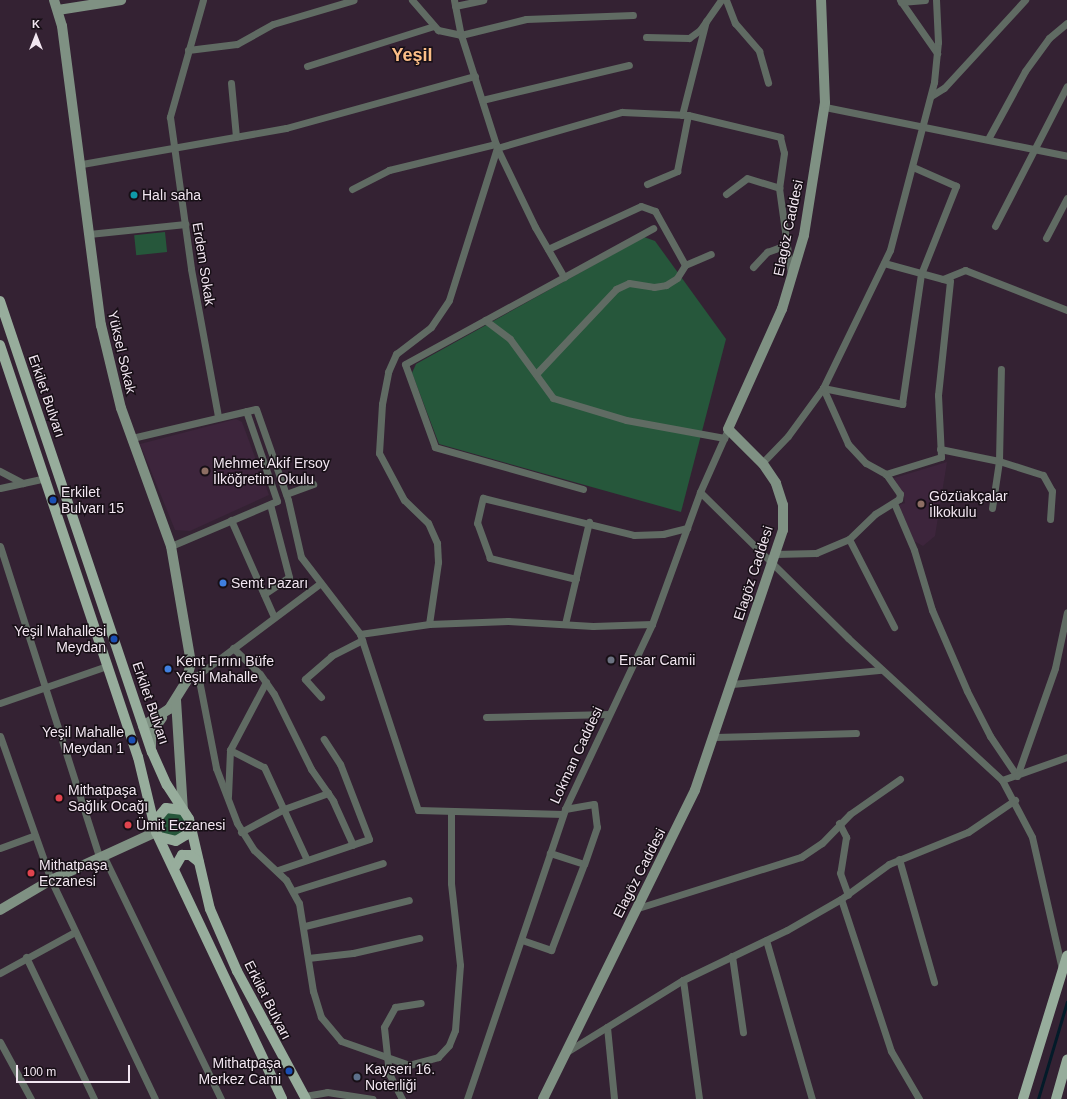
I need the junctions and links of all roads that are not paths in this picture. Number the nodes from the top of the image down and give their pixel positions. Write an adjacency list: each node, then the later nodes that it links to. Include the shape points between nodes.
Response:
1 (54, 0): 15 (street, Yüksel Sokak)
2 (121, 0): 15 (street)
3 (203, 0): 22 (street, Erdem Sokak)
4 (354, 0): 22 (street, via 274,24 237,44)
5 (412, 0): 19 (street)
6 (483, 0): 14 (street)
7 (721, 0): 17 (street)
8 (726, 0): 28 (street, via 735,23 759,51)
9 (821, 0): 32 (street, Elagöz Caddesi)
10 (925, 0): 13 (street)
11 (936, 0): 23 (street)
12 (1025, 0): 30 (street, via 944,88)
13 (900, 1): 23 (street)
14 (455, 3): 20 (street)
15 (58, 10): 41 (street, Yüksel Sokak)
16 (633, 15): 20 (street, via 526,19)
17 (706, 21): 21 (street, via 696,33 684,39); 33 (street)
18 (1067, 23): 36 (street, via 1048,38 1025,71)
19 (434, 26): 20 (street, via 443,32); 25 (street)
20 (461, 35): 26 (street)
21 (646, 37)
22 (188, 50): 38 (street, Erdem Sokak, via 170,117)
23 (938, 53): 30 (street)
24 (629, 65): 31 (street)
25 (307, 66)
26 (475, 76): 31 (street); 35 (street, via 368,107)
27 (230, 83): 35 (street)
28 (768, 83)
29 (1067, 86): 39 (street)
30 (930, 96): 34 (street)
31 (482, 100): 37 (street)
32 (825, 107): 34 (street); 62 (street, Elagöz Caddesi, via 804,235)
33 (685, 115): 37 (street, via 622,112); 43 (street, via 677,171); 44 (street, via 780,137 784,153)
34 (924, 125): 36 (street); 42 (street)
35 (236, 137): 38 (street)
36 (988, 139): 39 (street)
37 (497, 146): 45 (street, via 389,170); 54 (street); 102 (street, via 449,300 430,327 396,354 388,372 382,404 379,453 404,500 428,523 437,543 438,562)
38 (174, 148): 41 (street); 48 (street, Erdem Sokak)
39 (1033, 149): 40 (street); 49 (street)
40 (1067, 156)
41 (82, 164): 51 (street, Yüksel Sokak)
42 (913, 167): 56 (street); 59 (street, via 956,186)
43 (647, 184)
44 (778, 188): 46 (street, via 747,178); 53 (street)
45 (352, 189)
46 (726, 194)
47 (1067, 198): 52 (street)
48 (184, 224): 51 (street); 71 (street, Erdem Sokak)
49 (995, 226)
50 (653, 228): 60 (street)
51 (89, 234): 73 (street, Yüksel Sokak, via 103,339)
52 (1046, 238)
53 (786, 245): 58 (street, via 767,252); 62 (street)
54 (548, 249): 57 (street, via 641,206 655,211); 60 (street)
55 (711, 254): 57 (street)
56 (884, 263): 59 (street); 69 (street)
57 (686, 265): 68 (street, via 677,278 666,285 654,287 629,283 616,289)
58 (753, 267)
59 (921, 274): 61 (street); 69 (street, via 902,404)
60 (564, 277): 65 (street)
61 (942, 279): 64 (street, via 965,270); 74 (street, via 950,281 938,395)
62 (792, 281): 72 (street, Elagöz Caddesi)
63 (0, 301): 120 (main road, Erkilet Bulvarı)
64 (1067, 310)
65 (485, 320): 68 (street, via 510,339); 83 (street, via 405,364 435,448)
66 (0, 345): 79 (main road, Erkilet Bulvarı)
67 (1002, 369): 75 (street)
68 (536, 374): 72 (street, via 553,398 626,420)
69 (823, 388): 76 (street, via 788,436); 78 (street, via 848,444 866,463)
70 (246, 410): 71 (street); 85 (street, via 256,409); 87 (street, via 277,501)
71 (218, 416): 73 (street)
72 (726, 434): 76 (street, Elagöz Caddesi); 84 (street, Lokman Caddesi)
73 (132, 438): 95 (street, Yüksel Sokak)
74 (940, 450): 75 (street); 78 (street, via 941,457)
75 (999, 461): 88 (street); 89 (street, via 1048,480 1052,491)
76 (762, 463): 96 (street, Elagöz Caddesi, via 776,483 783,505 783,530)
77 (0, 471): 80 (street)
78 (886, 474): 86 (street, via 900,494)
79 (46, 478): 80 (street); 108 (main road, Erkilet Bulvarı)
80 (24, 483): 82 (street)
81 (312, 484): 85 (street)
82 (0, 488)
83 (583, 490)
84 (700, 492): 92 (street, Lokman Caddesi); 96 (street)
85 (286, 494): 98 (street, via 301,557)
86 (894, 502): 93 (street); 128 (street, via 914,550 932,610 972,701)
87 (270, 504): 90 (street); 99 (street, via 289,577)
88 (992, 508)
89 (1050, 519)
90 (231, 520): 95 (street); 99 (street)
91 (589, 522): 92 (street, via 634,535 663,534); 97 (street); 97 (street, via 483,498 477,523 490,558)
92 (687, 528): 104 (street, Lokman Caddesi)
93 (848, 539): 96 (street, via 816,553); 105 (street)
94 (0, 546): 113 (street)
95 (171, 546): 110 (street, Yüksel Sokak)
96 (774, 557): 109 (street); 112 (street, Elagöz Caddesi)
97 (576, 579): 103 (street)
98 (319, 584): 101 (street); 106 (street)
99 (264, 594): 101 (street)
100 (1067, 616): 128 (street, via 1055,668)
101 (274, 617): 107 (street)
102 (429, 624): 103 (street, via 508,621); 106 (street)
103 (565, 624): 104 (street)
104 (652, 624): 118 (street, Lokman Caddesi)
105 (894, 628)
106 (361, 637): 114 (street, via 331,656 305,679); 136 (street, via 418,810)
107 (233, 648): 110 (street); 111 (street)
108 (107, 666): 113 (street); 138 (main road, Erkilet Bulvarı)
109 (881, 670): 112 (street); 130 (street)
110 (193, 675): 115 (street, Yüksel Sokak); 132 (street, via 216,768)
111 (266, 682): 125 (street); 131 (street)
112 (732, 684): 123 (street, Elagöz Caddesi)
113 (44, 688): 116 (street); 147 (street)
114 (321, 697)
115 (176, 700): 117 (street, Yüksel Sokak); 135 (street)
116 (0, 703)
117 (169, 709): 120 (street, Yüksel Sokak); 126 (street, via 151,733)
118 (609, 714): 119 (street); 137 (street, Lokman Caddesi)
119 (486, 717)
120 (143, 726): 126 (main road, Erkilet Bulvarı)
121 (856, 734): 123 (street)
122 (0, 736): 142 (street)
123 (714, 737): 160 (street, Elagöz Caddesi, via 682,819)
124 (324, 739): 144 (street, via 340,764 369,839)
125 (230, 750): 132 (street); 134 (street, via 264,767)
126 (152, 752): 135 (main road, Erkilet Bulvarı)
127 (1067, 757): 128 (street)
128 (1017, 776): 130 (street)
129 (900, 778): 139 (street)
130 (1002, 780): 133 (street)
131 (328, 793): 134 (street); 144 (street)
132 (228, 800): 141 (street)
133 (1015, 800): 148 (street, via 968,832); 171 (street, via 1034,843)
134 (284, 809): 141 (street); 149 (street)
135 (182, 810): 138 (main road, via 166,808); 140 (main road, Erkilet Bulvarı)
136 (451, 811): 137 (street); 180 (street, via 451,883 460,965 454,1035 446,1050 429,1062 409,1065)
137 (564, 812): 146 (street, Lokman Caddesi); 152 (street, via 594,804 597,826)
138 (155, 821): 143 (main road, Erkilet Bulvarı)
139 (839, 824): 157 (street, via 846,837 840,873); 160 (street, via 822,843 793,861)
140 (190, 825): 143 (main road, via 181,839 170,842); 150 (main road, Erkilet Bulvarı)
141 (242, 832): 154 (street, via 254,850)
142 (35, 835): 145 (street); 155 (street)
143 (158, 835): 147 (street); 153 (main road, Erkilet Bulvarı)
144 (353, 845): 149 (street)
145 (0, 848)
146 (550, 853): 152 (street); 165 (street, Lokman Caddesi)
147 (101, 856): 155 (street); 186 (street)
148 (899, 858): 157 (street); 174 (street)
149 (308, 860): 154 (street)
150 (199, 862): 153 (main road, via 190,855 182,856); 182 (main road, Erkilet Bulvarı, via 210,909 237,971)
151 (383, 863): 156 (street)
152 (584, 864): 165 (street, via 551,950)
153 (175, 867): 187 (main road, Erkilet Bulvarı)
154 (278, 870): 156 (street)
155 (51, 880): 161 (street); 163 (street)
156 (293, 890): 162 (street)
157 (848, 895): 158 (street)
158 (841, 899): 166 (street); 195 (street, via 891,1052)
159 (409, 900): 162 (street)
160 (638, 908): 179 (street, Elagöz Caddesi)
161 (0, 910)
162 (305, 926): 170 (street)
163 (76, 932): 169 (street); 185 (street)
164 (419, 938): 170 (street, via 353,953)
165 (522, 940): 190 (street, Lokman Caddesi)
166 (766, 940): 167 (street); 194 (street)
167 (732, 956): 173 (street); 177 (street)
168 (1067, 956): 171 (main road)
169 (26, 957): 172 (street); 184 (street)
170 (308, 958): 180 (street, via 315,1002 330,1030 342,1041)
171 (1062, 969): 196 (main road)
172 (0, 973)
173 (683, 980): 176 (street); 193 (street)
174 (934, 982)
175 (421, 1003): 180 (street, via 395,1007 390,1012 383,1032)
176 (607, 1027): 179 (street); 192 (street)
177 (743, 1032)
178 (0, 1042): 183 (street)
179 (566, 1052): 191 (street, Elagöz Caddesi)
180 (386, 1057): 189 (street, via 389,1074)
181 (1067, 1060): 197 (main road)
182 (305, 1098): 188 (street, via 327,1092)
183 (31, 1099)
184 (94, 1099)
185 (154, 1099)
186 (221, 1099)
187 (282, 1099)
188 (372, 1099)
189 (402, 1099)
190 (467, 1099)
191 (543, 1099)
192 (614, 1099)
193 (699, 1099)
194 (812, 1099)
195 (919, 1099)
196 (1023, 1099)
197 (1056, 1099)

